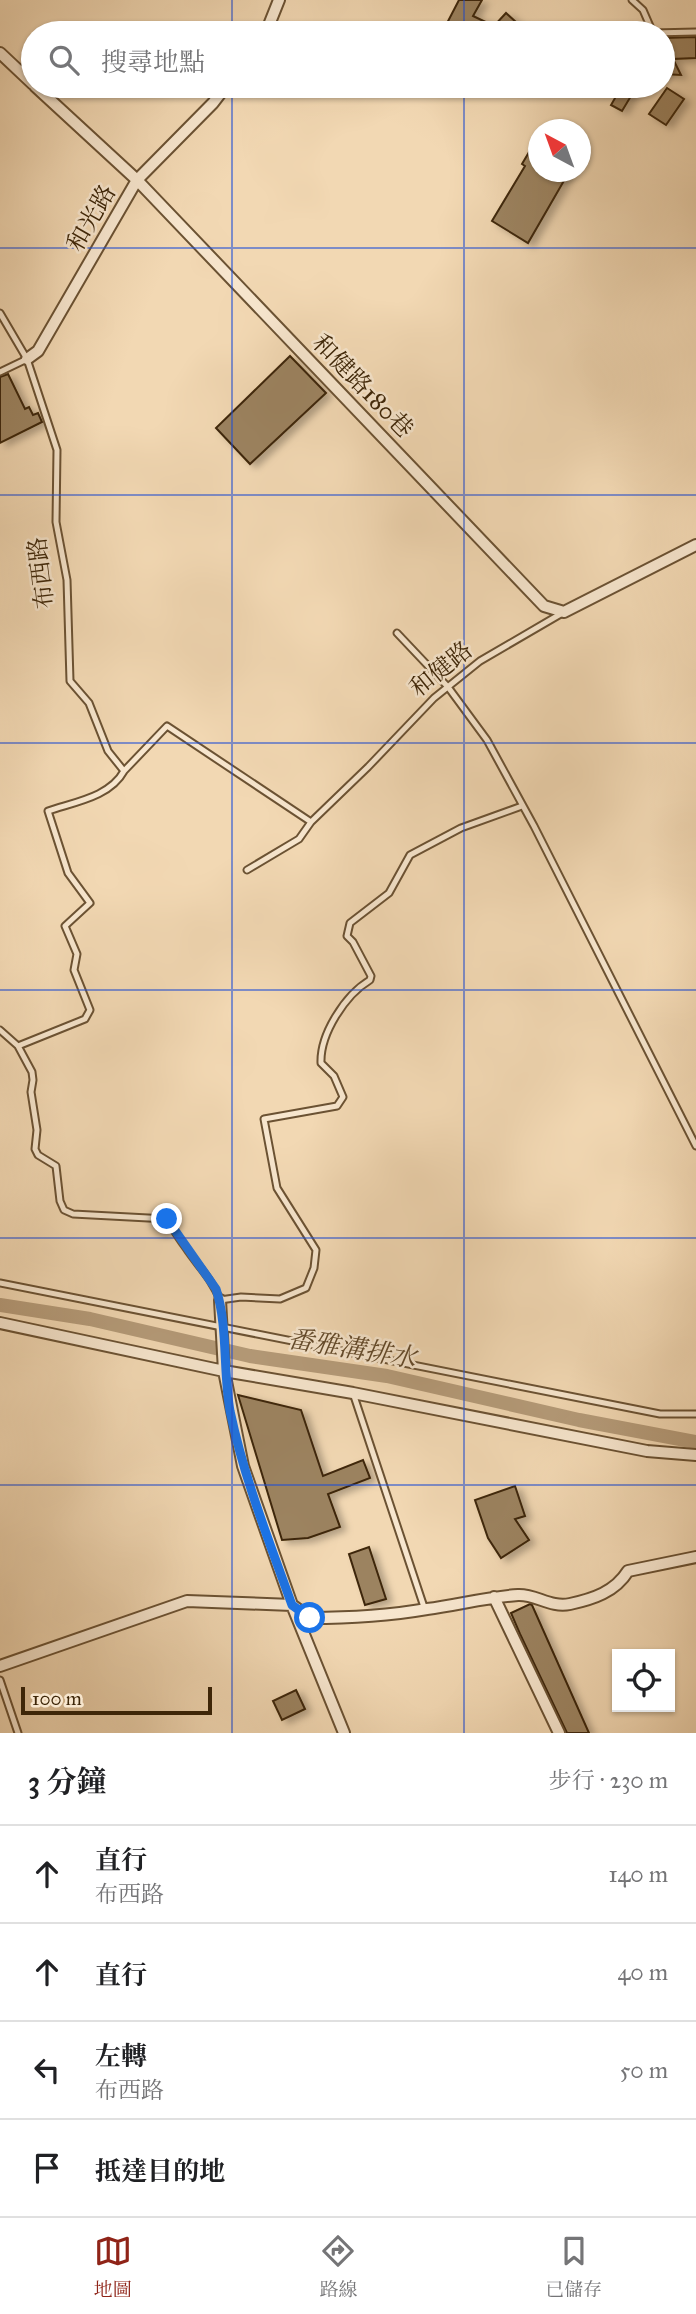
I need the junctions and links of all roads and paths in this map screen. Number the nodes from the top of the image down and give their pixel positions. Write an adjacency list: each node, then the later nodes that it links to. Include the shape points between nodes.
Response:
1 (279, 0): 3 (street)
2 (632, 0): 4 (lane)
3 (271, 21)
4 (648, 21)
5 (675, 32): 6 (lane)
6 (696, 32)
7 (0, 53): 8 (street, 和健路180巷)
8 (21, 73)
9 (48, 98): 11 (street, 和健路180巷)
10 (217, 98): 11 (street, 和光路)
11 (137, 180): 13 (street, 和光路, via 38,351); 16 (street, 和健路180巷, via 544,607)
12 (0, 313): 13 (lane, 布西路)
13 (27, 359): 14 (lane, 和光路); 19 (lane, 布西路, via 57,450 56,522 66,580 70,681 89,703 108,751)
14 (0, 372)
15 (696, 545): 16 (street, 和健路)
16 (564, 612): 18 (lane, 和健路)
17 (397, 633): 18 (lane)
18 (448, 687): 20 (lane, via 487,740); 21 (lane, 和健路)
19 (124, 771): 21 (lane, via 167,726); 24 (lane, via 105,791 48,811 68,873 90,903 65,926 77,954 74,970 90,1010 85,1018)
20 (522, 806): 25 (lane); 27 (lane, via 461,828 410,855 388,893 350,923 347,936 371,976 345,1002 321,1052 321,1063 334,1076 343,1097 337,1106 264,1119 277,1188 316,1250 314,1268 306,1288 280,1298)
21 (311, 822): 22 (lane, 和健路, via 299,839)
22 (247, 870)
23 (0, 1030): 24 (lane)
24 (18, 1046): 27 (lane, via 33,1080 35,1149 56,1166 64,1210 167,1219)
25 (696, 1146)
26 (0, 1283): 29 (lane)
27 (220, 1300): 29 (street)
28 (0, 1323): 30 (street)
29 (223, 1329): 30 (street); 32 (lane, via 660,1414)
30 (224, 1366): 31 (street); 36 (street, via 243,1466)
31 (353, 1393): 33 (street, via 647,1451); 37 (lane)
32 (696, 1414)
33 (696, 1455)
34 (696, 1557): 35 (street, via 628,1571 612,1590 570,1604 524,1595)
35 (494, 1597): 37 (street); 42 (street)
36 (292, 1605): 37 (street, via 310,1618); 38 (street, via 187,1601); 41 (street)
37 (425, 1610)
38 (0, 1665)
39 (0, 1680): 40 (lane)
40 (18, 1733)
41 (344, 1733)
42 (559, 1733)

